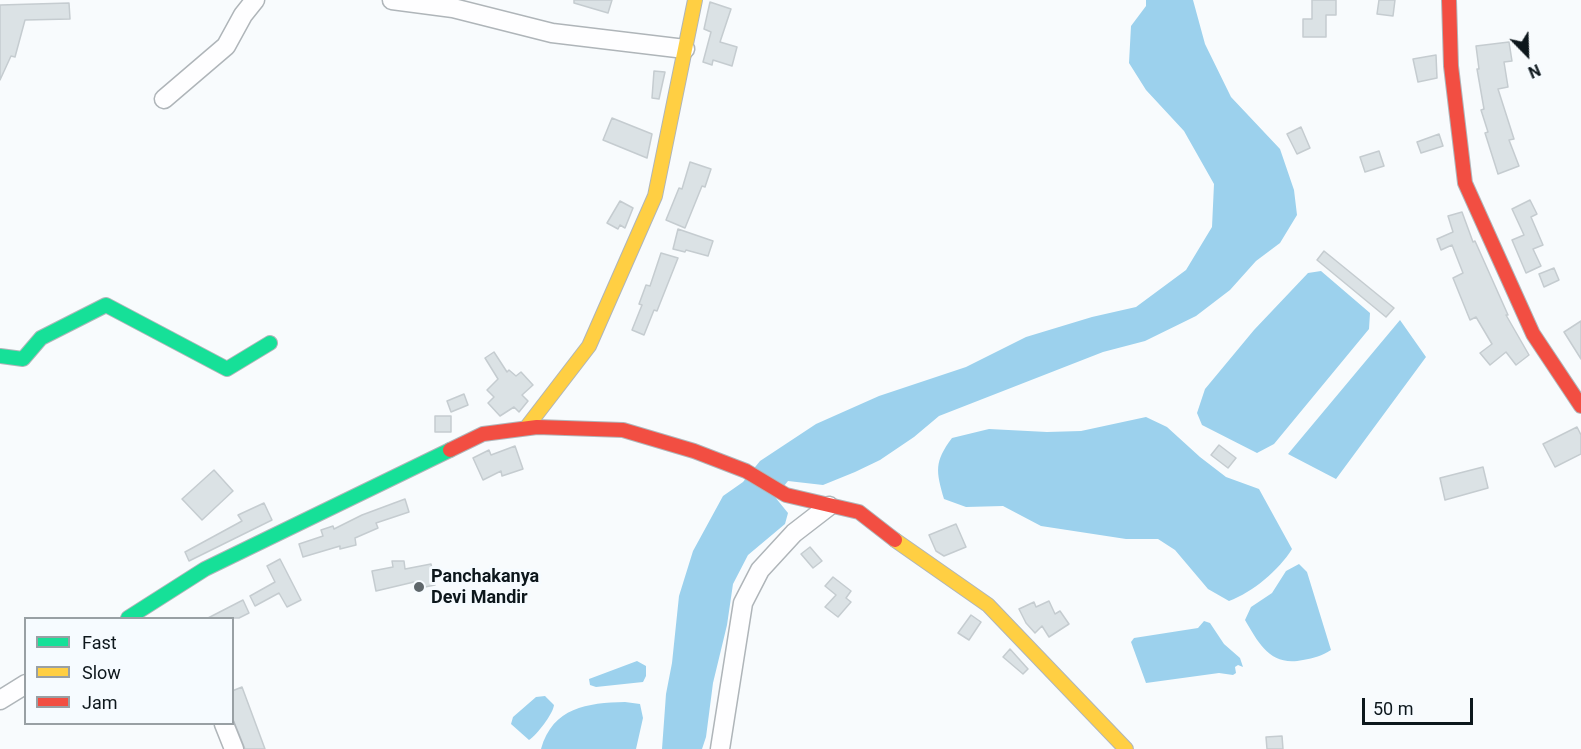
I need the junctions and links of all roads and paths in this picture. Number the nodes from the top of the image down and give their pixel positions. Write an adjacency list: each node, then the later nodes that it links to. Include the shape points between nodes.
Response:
1 (255, 0): 6 (street, via 226,46)
2 (392, 0): 5 (street, via 453,8 552,33)
3 (695, 0): 5 (street)
4 (1449, 0): 9 (street, via 1451,66 1465,183 1533,334)
5 (685, 49): 10 (street, via 655,196 589,346)
6 (164, 99)
7 (270, 343): 8 (street, via 227,369 106,305 41,338 23,359)
8 (0, 357)
9 (1581, 406)
10 (526, 428): 11 (street, via 623,430 694,451 746,471 786,495); 12 (street, via 483,434 205,569)
11 (829, 506): 17 (street, via 794,533 760,570 743,603); 18 (street, via 859,512 988,605)
12 (130, 617)
13 (24, 685): 14 (street)
14 (0, 700)
15 (225, 725): 16 (street)
16 (234, 749)
17 (720, 749)
18 (1126, 749)

